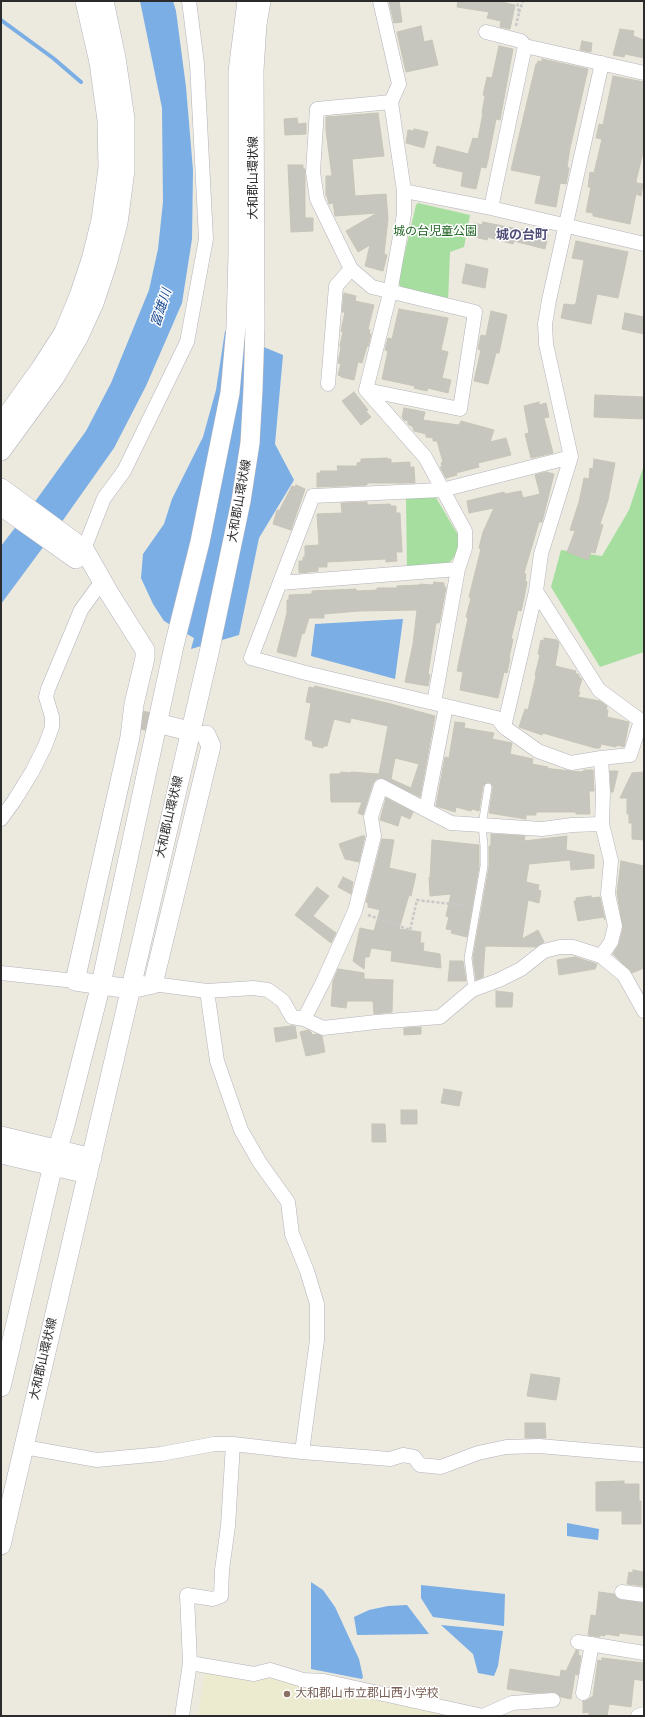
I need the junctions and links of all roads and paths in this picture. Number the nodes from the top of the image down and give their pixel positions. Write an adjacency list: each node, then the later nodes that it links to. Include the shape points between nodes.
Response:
1 (85, 1): 23 (main road, via 99,62 107,120 108,168 101,220 86,274 64,332)
2 (104, 1): 24 (main road, via 125,119 126,170 118,223 94,303 78,338 55,377)
3 (189, 1): 29 (street, via 197,64 206,239 189,335 124,471 104,498)
4 (247, 1): 51 (main road, 大和郡山環状線, via 238,72 238,254 236,327 230,393 200,542 174,646)
5 (261, 1): 53 (main road, 大和郡山環状線, via 254,70 255,328 249,450 241,501 209,653)
6 (380, 1): 14 (street, via 399,84)
7 (517, 1): 9 (path)
8 (524, 1): 9 (path)
9 (519, 13): 11 (path)
10 (486, 32): 11 (street)
11 (520, 42): 12 (street); 16 (street)
12 (602, 63): 13 (street); 17 (street)
13 (644, 73)
14 (391, 102): 15 (street); 19 (street, via 317,109 313,172 317,199)
15 (404, 191): 16 (street); 20 (street, via 404,214)
16 (491, 208): 17 (street)
17 (565, 225): 18 (street); 25 (street, via 544,324 546,344)
18 (644, 242)
19 (351, 269): 20 (street, via 372,287); 21 (street, via 336,286)
20 (390, 293): 22 (street); 22 (street, via 475,312 460,409)
21 (328, 384)
22 (366, 390): 27 (street, via 425,457)
23 (1, 424)
24 (1, 450)
25 (571, 457): 27 (street); 33 (street, via 541,554)
26 (1, 488): 29 (main road)
27 (442, 490): 30 (street, via 465,531 465,548); 32 (street, via 313,496)
28 (1, 506): 29 (main road)
29 (78, 553): 31 (main road)
30 (458, 569): 32 (street); 34 (street)
31 (99, 577): 43 (street, via 80,610 48,689 46,697 52,727 45,746 14,801); 50 (main road, via 145,650 145,658 134,704 137,719)
32 (280, 583): 34 (street, via 251,658)
33 (536, 591): 35 (street, via 599,690); 37 (street)
34 (440, 704): 37 (street, via 497,718); 42 (street)
35 (643, 722): 40 (street, via 630,755)
36 (165, 725): 38 (main road)
37 (504, 727): 40 (street, via 538,751 570,763)
38 (185, 730)
39 (206, 735): 52 (main road, 大和郡山環状線, via 210,746)
40 (601, 758): 44 (street)
41 (488, 786): 45 (lane)
42 (426, 810): 45 (street, via 451,824); 47 (street, via 381,786 371,817 374,836)
43 (1, 818)
44 (602, 824): 45 (street, via 542,829); 48 (street, via 611,861 608,894 616,926 611,942)
45 (482, 825): 46 (lane, via 484,866)
46 (476, 908): 47 (path, via 417,900 410,930); 54 (lane, via 468,958)
47 (356, 911): 57 (street)
48 (601, 956): 54 (street, via 573,947 544,951 521,969); 56 (street, via 624,975)
49 (1, 973): 50 (street)
50 (75, 981): 51 (main road)
51 (101, 984): 53 (main road); 60 (main road, 大和郡山環状線)
52 (152, 984): 53 (main road); 55 (street)
53 (130, 989): 61 (main road, 大和郡山環状線)
54 (472, 990): 57 (street, via 440,1017 323,1028)
55 (208, 991): 57 (street, via 253,988 268,990 283,1001 292,1017); 65 (street, via 219,1068 241,1130 260,1163 288,1202 292,1234 317,1304 317,1340)
56 (644, 1011)
57 (304, 1019)
58 (1, 1136): 60 (main road)
59 (1, 1154): 60 (main road)
60 (55, 1157): 61 (main road); 62 (main road, 大和郡山環状線)
61 (90, 1166): 64 (main road, 大和郡山環状線)
62 (1, 1388)
63 (233, 1444): 64 (street, via 214,1444 161,1454 97,1460); 65 (street); 71 (street, via 228,1526 220,1596 213,1599 187,1596)
64 (24, 1447): 67 (main road, 大和郡山環状線)
65 (302, 1452): 66 (street, via 390,1459 403,1455 414,1457 420,1465 441,1467 506,1447 539,1446)
66 (644, 1455)
67 (1, 1545)
68 (622, 1592): 69 (street)
69 (644, 1595)
70 (644, 1653): 72 (street, via 585,1643)
71 (190, 1663): 75 (street); 76 (street, via 254,1674 270,1670 303,1680 324,1680)
72 (583, 1693)
73 (552, 1700): 76 (street, via 512,1703)
74 (644, 1714): 77 (street)
75 (182, 1716)
76 (483, 1716)
77 (638, 1716)

